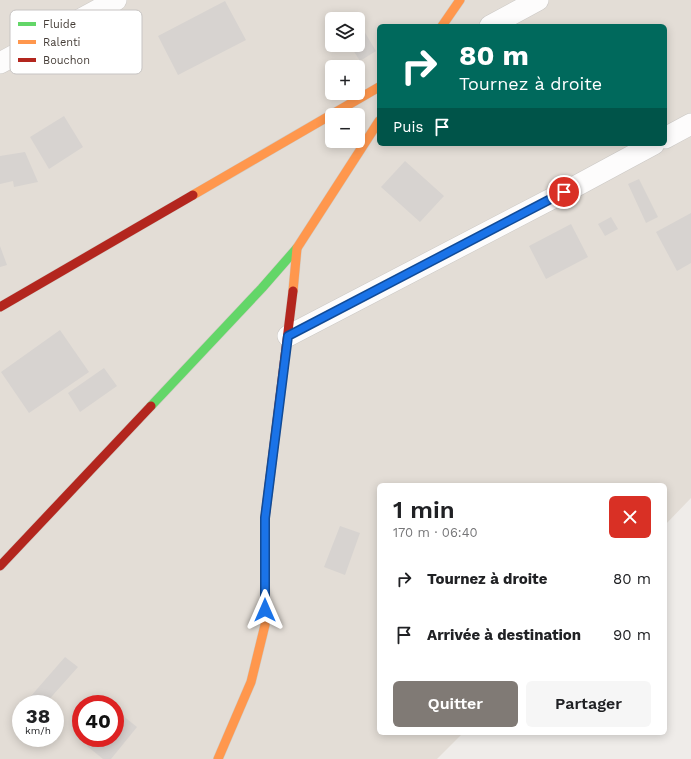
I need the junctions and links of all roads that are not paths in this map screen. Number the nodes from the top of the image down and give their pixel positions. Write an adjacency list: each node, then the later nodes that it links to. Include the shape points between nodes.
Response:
1 (116, 0): 4 (street)
2 (460, 0): 5 (street)
3 (538, 0): 6 (street)
4 (98, 10)
5 (443, 24)
6 (494, 24)
7 (10, 58): 8 (street)
8 (0, 63)
9 (377, 88): 15 (street)
10 (691, 124): 12 (street)
11 (377, 125): 14 (street)
12 (667, 137)
13 (650, 146): 16 (street)
14 (297, 248): 16 (street); 17 (street)
15 (0, 307)
16 (288, 336): 18 (street, via 265,518 265,625 251,682)
17 (0, 566)
18 (218, 759)

